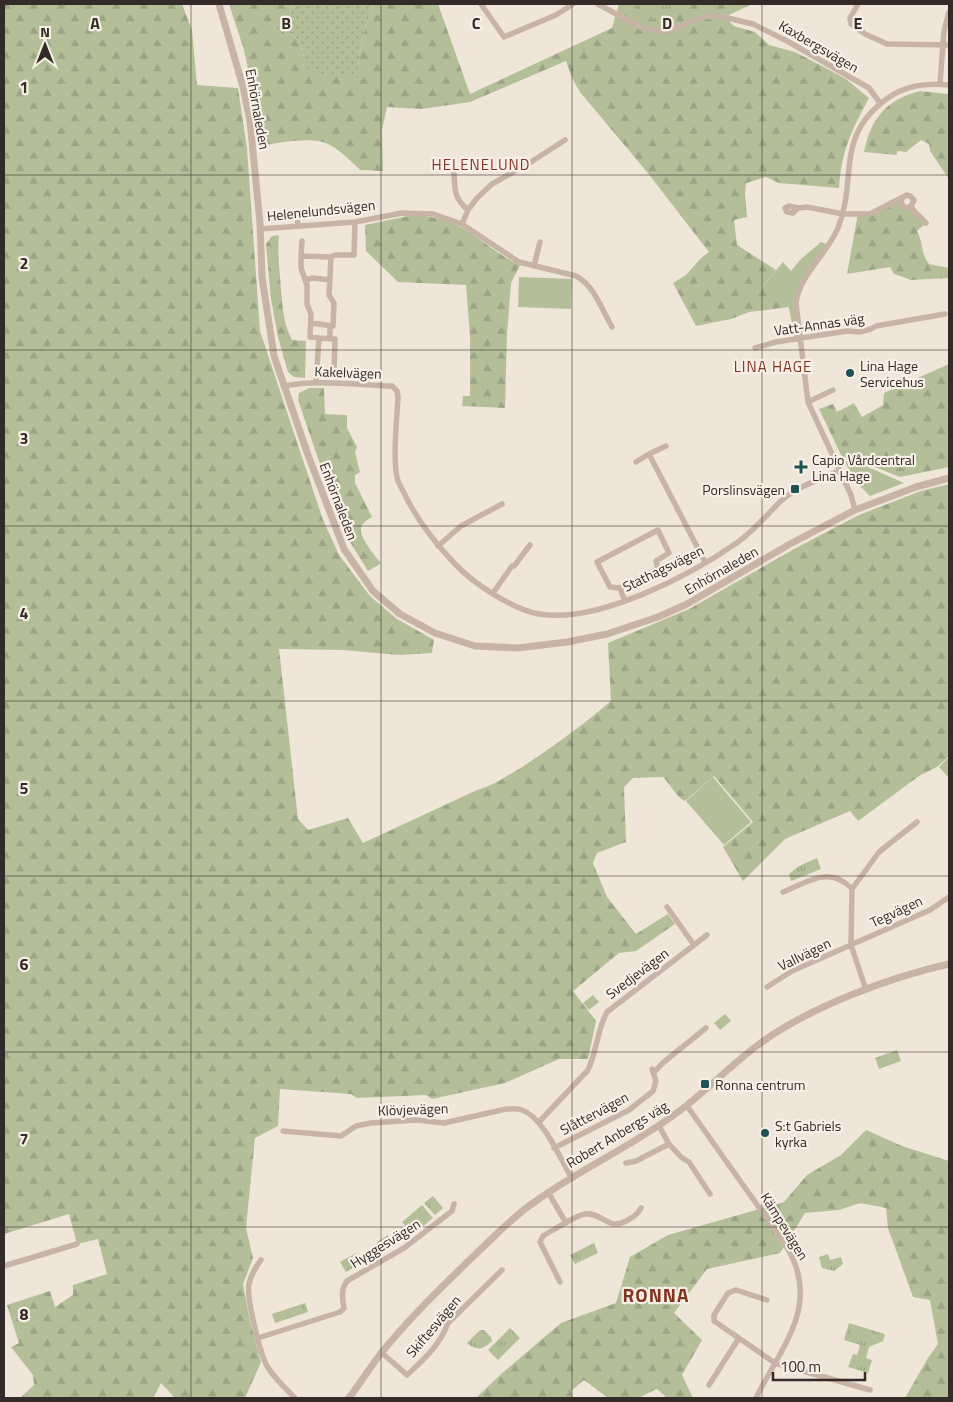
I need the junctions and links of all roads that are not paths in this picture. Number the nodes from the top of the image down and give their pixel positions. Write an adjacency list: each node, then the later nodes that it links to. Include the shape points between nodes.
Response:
1 (219, 4): 21 (street, Enhörnaleden, via 250,120)
2 (481, 4): 3 (street, via 504,37 556,15)
3 (573, 4)
4 (598, 4): 10 (street, Kaxbergsvägen, via 640,27 656,31 667,31 715,15 753,24 869,88)
5 (858, 4): 7 (street, via 850,18 851,24 865,34 887,44)
6 (949, 12): 7 (street, via 944,31)
7 (946, 45): 8 (street)
8 (940, 84): 9 (street); 10 (street, via 904,89)
9 (949, 85)
10 (880, 103): 16 (street, via 869,113 855,137)
11 (565, 140): 14 (street, via 492,184)
12 (454, 173): 14 (street, via 456,196)
13 (798, 208): 16 (street)
14 (468, 210): 19 (street)
15 (297, 214): 20 (street)
16 (843, 214): 18 (street, via 870,214 903,197 903,206 911,206); 35 (street, via 829,245 798,290 796,303)
17 (355, 222): 19 (street, Helenelundsvägen, via 413,212 433,214); 20 (street, Helenelundsvägen); 25 (street, via 354,255)
18 (926, 223)
19 (462, 224): 26 (street, Helenelundsvägen, via 513,258)
20 (298, 226): 21 (street, Helenelundsvägen)
21 (260, 229): 39 (street, Enhörnaleden, via 262,277 274,356)
22 (302, 241): 24 (street)
23 (540, 242): 26 (street)
24 (301, 256): 25 (street); 27 (street)
25 (331, 257): 28 (street)
26 (534, 266): 32 (street, Helenelundsvägen, via 582,279)
27 (306, 280): 28 (street); 30 (street)
28 (330, 280): 31 (street)
29 (945, 314): 35 (street, Vatt-Annas väg, via 859,332)
30 (311, 323): 31 (street); 33 (street, via 310,337)
31 (333, 326): 34 (street)
32 (612, 327)
33 (319, 338): 34 (street); 37 (street)
34 (330, 338): 37 (street, via 335,339 334,372)
35 (801, 338): 36 (street, Vatt-Annas väg); 41 (street)
36 (755, 348)
37 (317, 370): 38 (street)
38 (316, 383): 39 (street, Kakelvägen); 42 (street, Kakelvägen, via 392,386 397,392)
39 (284, 386): 49 (street, Enhörnaleden, via 344,549 373,591 400,614 435,633 475,646 518,648 567,642 607,634 658,617 688,604)
40 (833, 390): 41 (street)
41 (808, 402): 46 (street)
42 (398, 403): 51 (street, Stathagsvägen, via 398,480 420,522)
43 (666, 446): 44 (street)
44 (649, 454): 45 (street); 52 (street)
45 (636, 462)
46 (839, 471): 49 (street, via 852,495); 52 (street, Stathagsvägen, via 783,499 756,528)
47 (949, 478): 49 (street, Enhörnaleden)
48 (502, 504): 51 (street, via 461,526)
49 (855, 510)
50 (530, 545): 54 (street)
51 (438, 546): 54 (street, Stathagsvägen, via 463,572)
52 (705, 562): 55 (street, Stathagsvägen)
53 (620, 588): 53 (street, via 658,569 656,561 669,553 658,530 597,562 610,587); 55 (street)
54 (493, 593): 55 (street, Stathagsvägen, via 521,609 548,615 590,611)
55 (624, 601)
56 (917, 822): 57 (street, via 879,852)
57 (852, 890): 58 (street, via 836,878 824,876); 63 (street)
58 (783, 892)
59 (949, 897): 63 (street, Tegvägen, via 930,910)
60 (667, 908): 62 (street)
61 (707, 935): 62 (street, Svedjevägen)
62 (694, 945): 69 (street, Svedjevägen, via 607,1012 601,1022 588,1070)
63 (851, 945): 65 (street, Vallvägen, via 792,971); 66 (street)
64 (949, 964): 66 (street, Robert Anbergs väg)
65 (768, 986)
66 (866, 990): 68 (street, Robert Anbergs väg, via 775,1033)
67 (706, 1028): 73 (street, Slåttervägen, via 653,1071 656,1080 653,1091 629,1110)
68 (687, 1106): 70 (street, Robert Anbergs väg); 90 (street, Kämpevägen, via 785,1244 797,1266 801,1297 799,1313)
69 (539, 1122): 71 (street, Klövjevägen, via 521,1110 506,1109 444,1123 416,1120 371,1123 356,1126 341,1136); 73 (street)
70 (658, 1126): 72 (street); 75 (street, Robert Anbergs väg)
71 (283, 1131)
72 (669, 1144): 74 (street, via 636,1161); 77 (street, via 689,1162)
73 (554, 1148): 75 (street)
74 (626, 1162)
75 (571, 1177): 76 (street, Robert Anbergs väg)
76 (548, 1192): 80 (street); 89 (street, Robert Anbergs väg, via 511,1221 446,1282)
77 (710, 1194)
78 (454, 1204): 87 (street, Hyggesvägen, via 452,1211 415,1241 347,1281 343,1287 344,1308 340,1312)
79 (641, 1208): 80 (street, via 636,1215 620,1224 610,1224 585,1214)
80 (566, 1223): 85 (street, via 543,1236 540,1242)
81 (77, 1244): 83 (street)
82 (261, 1260): 87 (street, via 252,1273 248,1290)
83 (4, 1266)
84 (502, 1270): 89 (street, Skiftesvägen, via 448,1323 432,1351 407,1375)
85 (560, 1282)
86 (767, 1300): 88 (street, via 736,1290 728,1293 714,1315 714,1321)
87 (258, 1338): 93 (street, via 267,1365)
88 (739, 1338): 90 (street); 91 (street)
89 (381, 1352): 94 (street, Robert Anbergs väg)
90 (775, 1363): 92 (street); 95 (street, Kämpevägen)
91 (709, 1385)
92 (870, 1390)
93 (295, 1398)
94 (350, 1398)
95 (756, 1398)

